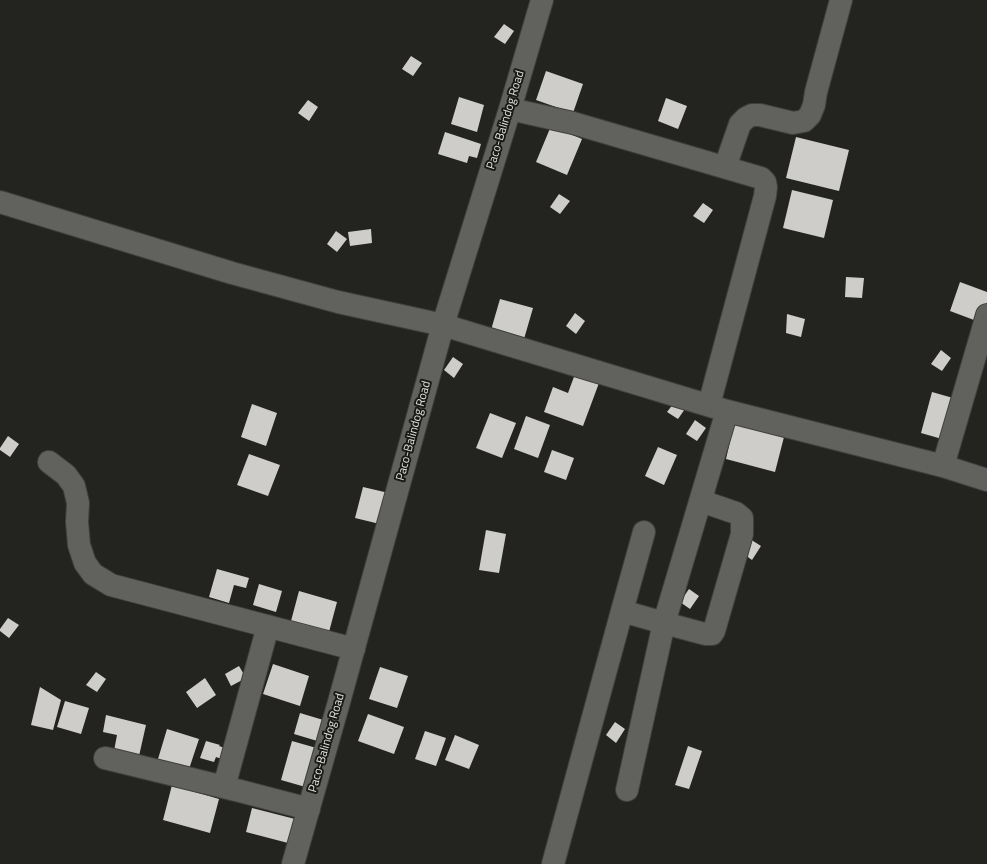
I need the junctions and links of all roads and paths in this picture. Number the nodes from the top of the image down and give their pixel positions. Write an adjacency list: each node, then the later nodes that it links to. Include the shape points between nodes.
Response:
1 (542, 0): 3 (street, Paco-Balindog Road)
2 (840, 0): 4 (street, via 810,115 804,121 793,123 752,114 740,124)
3 (510, 109): 4 (street, via 573,123); 7 (street, Paco-Balindog Road)
4 (725, 167): 8 (street, via 761,178 766,182 766,187)
5 (0, 202): 7 (street, via 240,275 338,302)
6 (987, 315): 10 (street)
7 (443, 325): 8 (street); 17 (street, Paco-Balindog Road)
8 (718, 408): 10 (street); 12 (street)
9 (49, 462): 16 (street, via 66,475 74,486 78,503 79,545 85,563 93,574 111,585)
10 (943, 466): 11 (street)
11 (987, 480)
12 (701, 501): 15 (street); 15 (street, via 742,518 742,534 714,631 712,634 705,634)
13 (644, 532): 14 (street)
14 (622, 611): 15 (street); 23 (street)
15 (664, 623): 20 (street)
16 (268, 626): 17 (street); 19 (street)
17 (354, 649): 21 (street, Paco-Balindog Road)
18 (105, 758): 19 (street)
19 (224, 787): 21 (street)
20 (627, 790)
21 (308, 809): 22 (street, Paco-Balindog Road)
22 (293, 864)
23 (553, 864)

